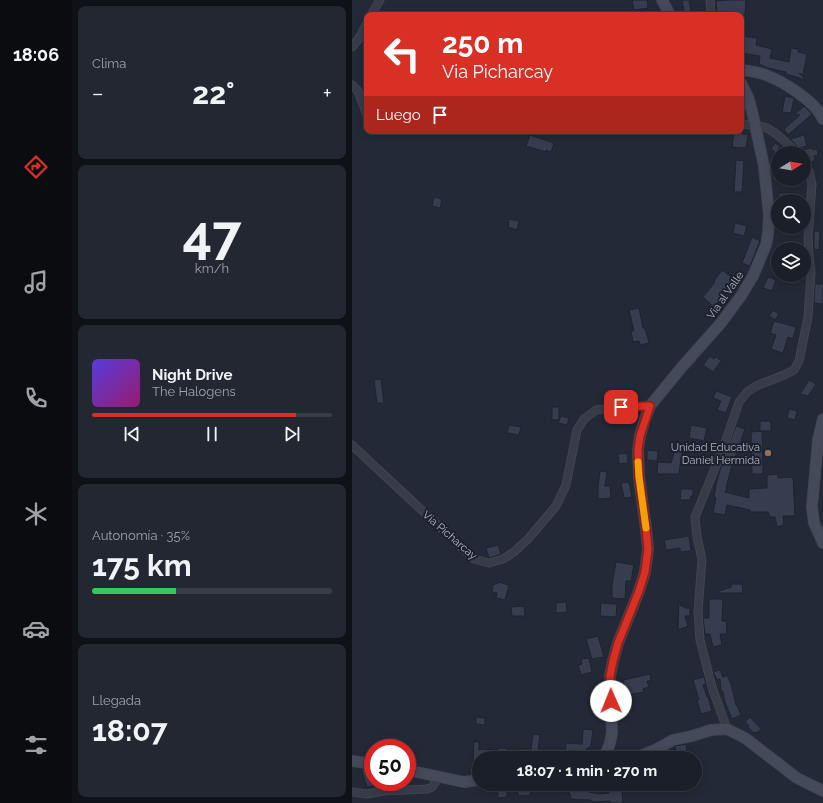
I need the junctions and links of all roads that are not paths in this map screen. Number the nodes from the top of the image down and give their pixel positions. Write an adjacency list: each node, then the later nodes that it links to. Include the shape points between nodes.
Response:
1 (380, 0): 4 (street)
2 (662, 0): 5 (main road)
3 (710, 0): 6 (street)
4 (373, 12)
5 (668, 12)
6 (711, 12)
7 (364, 29): 8 (street)
8 (352, 47)
9 (744, 71): 13 (main road, via 764,74 791,88 813,105)
10 (352, 85): 12 (street, via 358,91)
11 (744, 89): 15 (main road, Via al Valle)
12 (364, 107)
13 (823, 119)
14 (744, 124): 15 (street)
15 (755, 125): 16 (street, via 767,128); 18 (main road, Via al Valle, via 764,166 769,215 766,245 741,296)
16 (789, 146)
17 (811, 180): 22 (street, via 808,238 810,299 799,361 794,370 756,386 739,402 695,517 702,559 698,612 700,640 712,687)
18 (650, 406): 20 (street, Via Picharcay, via 596,410 584,419 577,430 566,485 556,506 530,538 514,552 490,563 474,558); 23 (main road, via 638,450 648,549 645,572 613,661 610,676 612,733)
19 (823, 419): 21 (main road, via 818,440 812,507 814,523)
20 (352, 445)
21 (823, 543)
22 (727, 729): 24 (main road, via 711,730 673,740); 30 (main road, via 745,738 798,778)
23 (607, 751)
24 (653, 751)
25 (352, 761): 26 (main road)
26 (364, 763)
27 (416, 772): 28 (main road)
28 (439, 777): 29 (main road, via 464,782); 31 (street, via 432,788 427,789 367,794)
29 (472, 781)
30 (823, 791)
31 (352, 792)

